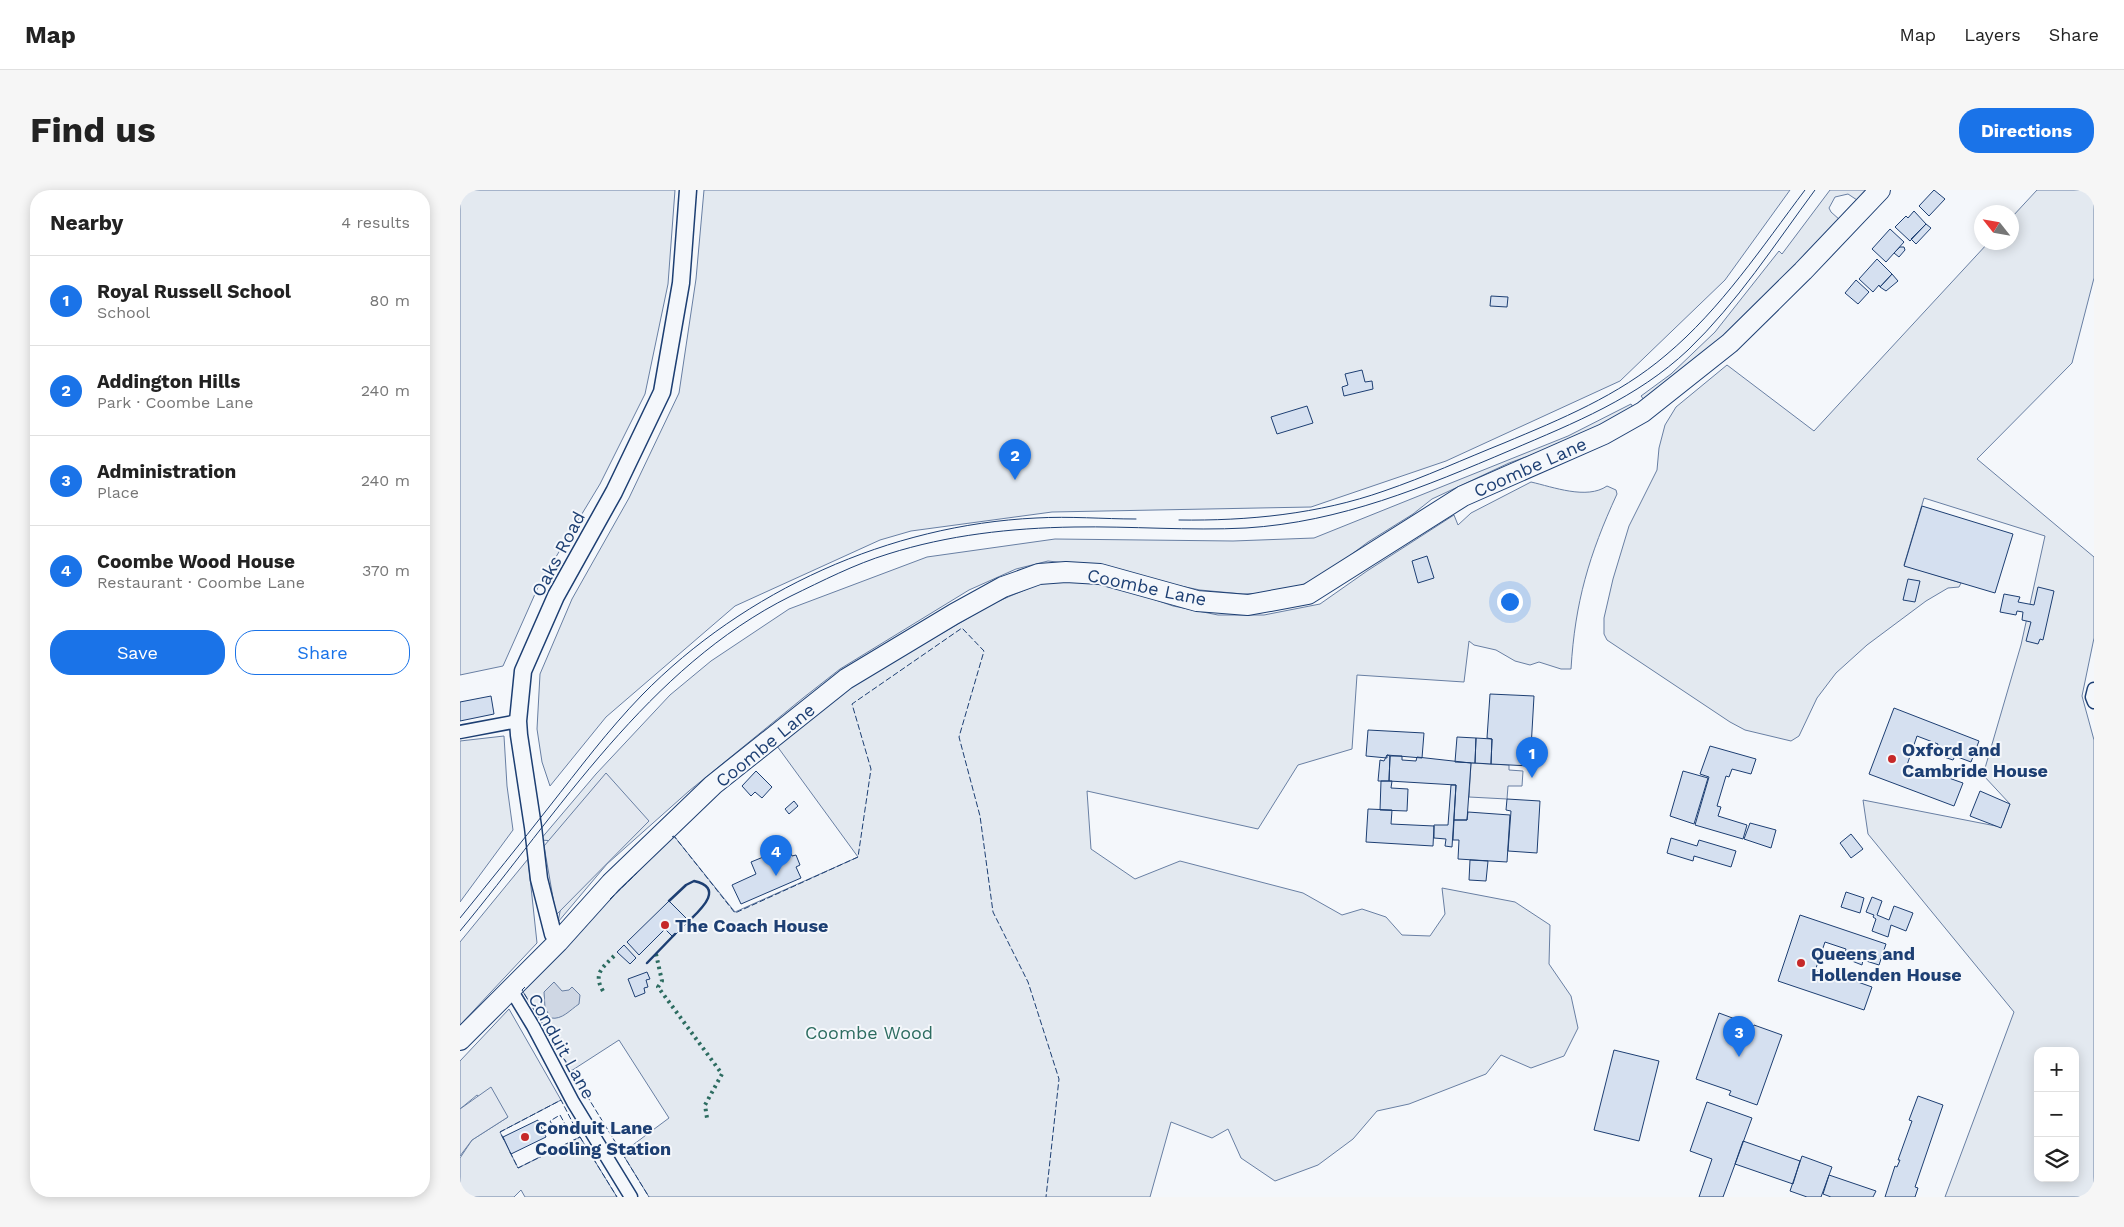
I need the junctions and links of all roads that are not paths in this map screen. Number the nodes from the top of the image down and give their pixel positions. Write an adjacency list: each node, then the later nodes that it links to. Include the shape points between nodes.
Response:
1 (688, 190): 5 (street, Oaks Road, via 681,283 662,392 614,492 556,596 530,655 523,672)
2 (1880, 190): 7 (main road, Coombe Lane, via 1804,271 1730,342 1643,412 1604,434 1464,496 1308,594 1248,605 1197,601 1115,577 1066,572 1039,574 1003,587 954,614 846,679 713,786 611,883)
3 (2094, 689): 4 (street)
4 (2094, 702)
5 (518, 721): 6 (street); 7 (street, Oaks Road, via 539,879)
6 (460, 732)
7 (558, 942): 8 (main road, Coombe Lane)
8 (510, 988): 9 (main road, Coombe Lane); 10 (street, Conduit Lane)
9 (460, 1040)
10 (630, 1197)

